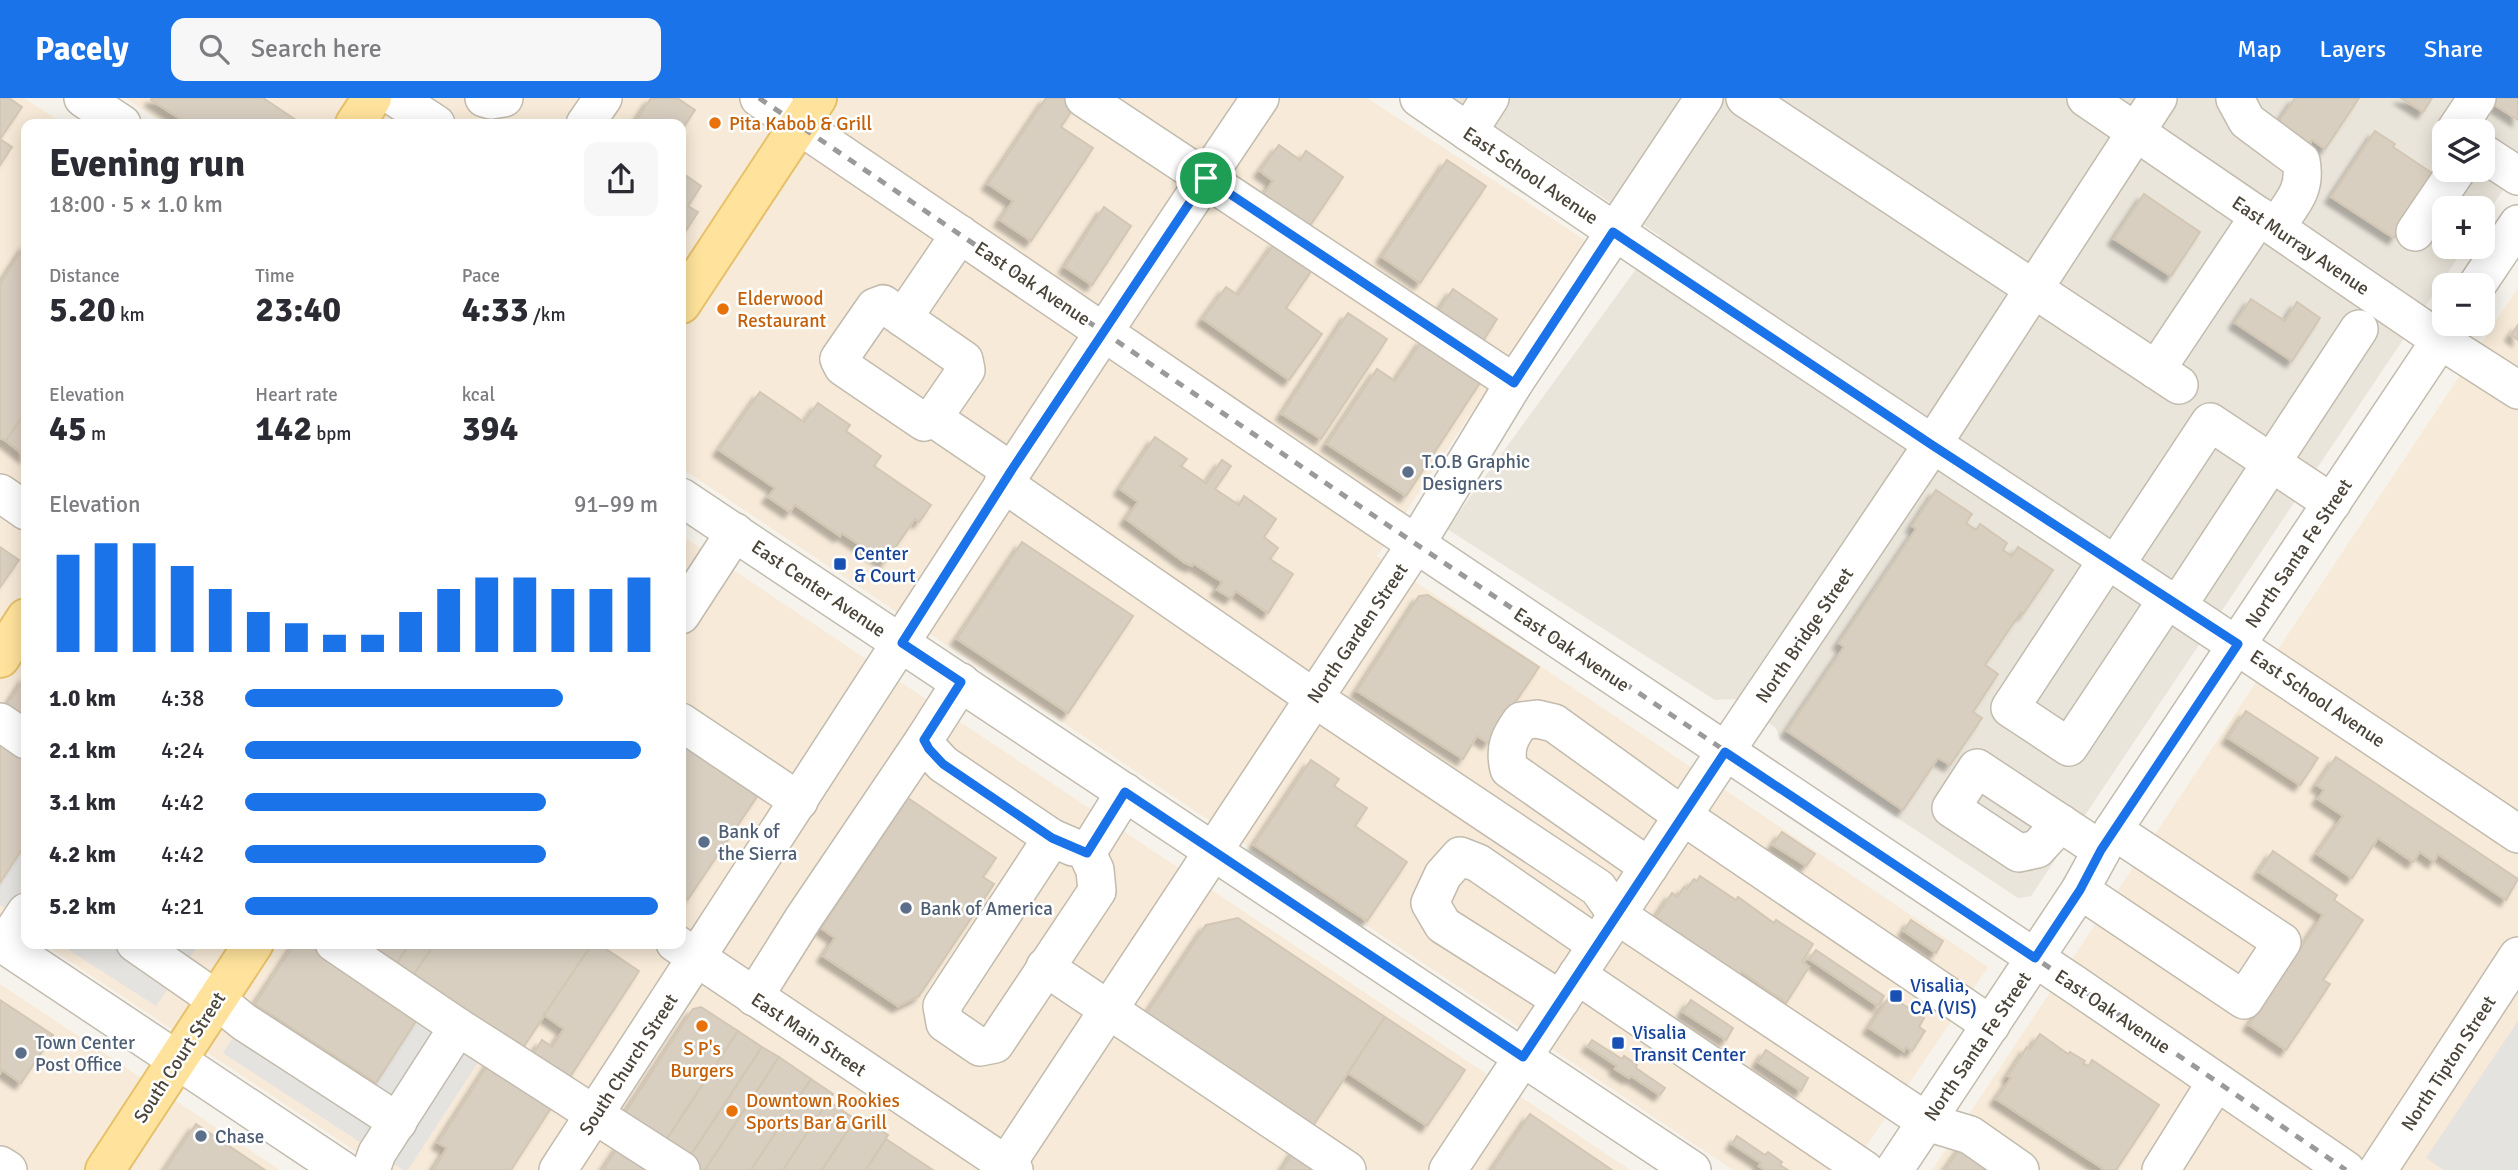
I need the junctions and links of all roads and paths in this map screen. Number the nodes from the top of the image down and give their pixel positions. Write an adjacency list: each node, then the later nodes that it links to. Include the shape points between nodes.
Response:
1 (83, 98): 19 (street)
2 (372, 98): 20 (main road)
3 (396, 98): 21 (street)
4 (484, 98): 5 (street)
5 (504, 98)
6 (603, 98): 22 (street)
7 (759, 98): 18 (street, East Oak Avenue)
8 (1084, 98): 28 (street)
9 (1260, 98): 28 (street, South Church Street)
10 (1419, 98): 25 (street, East School Avenue)
11 (1490, 98): 25 (street)
12 (1704, 98): 32 (street, North Garden Street)
13 (1745, 98): 36 (street)
14 (2086, 98): 24 (street, East Murray Avenue)
15 (2158, 98): 24 (street, North Bridge Street)
16 (2234, 98): 30 (street, via 2247,121 2301,161 2302,188)
17 (2477, 98): 23 (street)
18 (808, 111): 34 (street, East Oak Avenue); 37 (main road)
19 (114, 119)
20 (358, 119)
21 (428, 119)
22 (588, 119)
23 (2463, 119)
24 (2135, 131): 30 (street, East Murray Avenue); 36 (street, North Bridge Street)
25 (1468, 132): 32 (street, East School Avenue)
26 (2495, 161): 27 (street)
27 (2518, 176)
28 (1206, 178): 41 (street, South Church Street); 44 (street)
29 (2449, 182): 33 (street)
30 (2267, 222): 36 (street, via 2168,377); 39 (street, East Murray Avenue)
31 (2518, 225): 35 (street)
32 (1613, 232): 44 (street, North Garden Street); 47 (street, East School Avenue)
33 (2415, 232)
34 (960, 234): 38 (street); 41 (street, East Oak Avenue)
35 (2485, 273)
36 (2034, 287): 47 (street, North Bridge Street)
37 (686, 289)
38 (903, 318): 46 (street, via 964,360 967,370); 46 (street, via 883,304 875,307 839,359 843,367 923,422)
39 (2432, 324)
40 (2359, 329): 48 (street)
41 (1103, 331): 49 (street, South Church Street); 55 (street, East Oak Avenue)
42 (2442, 336): 52 (street, North Santa Fe Street)
43 (2450, 336): 45 (street, East Murray Avenue)
44 (1514, 383): 55 (street, North Garden Street)
45 (2518, 390)
46 (933, 418): 49 (street)
47 (1932, 445): 56 (street, East School Avenue); 69 (street, North Bridge Street)
48 (2271, 462): 52 (street); 56 (street, via 2210,422); 57 (street)
49 (1007, 477): 60 (street, South Church Street); 64 (street)
50 (0, 493): 53 (street)
51 (686, 500): 54 (street, East Center Avenue)
52 (2332, 503): 61 (street, North Santa Fe Street)
53 (21, 508)
54 (735, 532): 58 (street); 60 (street, East Center Avenue)
55 (1416, 544): 64 (street, North Garden Street); 69 (street, East Oak Avenue)
56 (2112, 562): 57 (street, East School Avenue); 57 (street, via 2010,708 2069,747)
57 (2173, 602): 61 (street, East School Avenue)
58 (686, 607)
59 (21, 626): 62 (main road)
60 (902, 643): 63 (street, East Center Avenue); 71 (street, South Church Street)
61 (2238, 644): 74 (street, East School Avenue); 76 (street, North Santa Fe Street)
62 (0, 658)
63 (961, 682): 68 (street); 70 (street, East Center Avenue)
64 (1314, 698): 77 (street, North Garden Street); 81 (street, via 1598,888)
65 (0, 722): 67 (street)
66 (686, 725): 71 (street)
67 (21, 737)
68 (924, 740): 75 (street, via 943,764); 93 (street)
69 (1725, 752): 72 (street, North Bridge Street); 90 (street, East Oak Avenue)
70 (1125, 792): 77 (street, East Center Avenue); 78 (street)
71 (799, 801): 88 (street, South Church Street)
72 (1683, 816): 79 (street, North Bridge Street); 79 (street, via 1554,723 1521,721 1508,739 1509,769); 96 (street)
73 (2061, 823): 76 (street)
74 (2518, 834)
75 (1052, 838): 78 (street); 91 (street, via 942,1006 944,1023 980,1047 995,1044)
76 (2107, 840): 80 (street, North Santa Fe Street); 80 (street, via 2282,942 2244,1000)
77 (1213, 851): 95 (street, North Garden Street); 98 (street, East Center Avenue)
78 (1087, 853): 91 (street, via 1097,891)
79 (1649, 867): 81 (street, North Bridge Street)
80 (2080, 890): 90 (street, North Santa Fe Street)
81 (1617, 915): 84 (street, North Bridge Street); 103 (street)
82 (21, 919): 83 (street)
83 (2, 944): 99 (street)
84 (1597, 945): 92 (street, North Bridge Street); 92 (street, via 1478,863 1460,856 1443,875 1430,903 1443,925)
85 (144, 949): 94 (street)
86 (250, 949): 94 (main road, South Court Street)
87 (343, 949): 97 (street)
88 (686, 951): 93 (street, East Main Street); 101 (street, South Church Street)
89 (2518, 956): 120 (street, North Tipton Street)
90 (2035, 958): 96 (street, North Santa Fe Street); 100 (street, East Oak Avenue)
91 (1045, 967): 95 (street)
92 (1569, 987): 98 (street, North Bridge Street); 116 (street)
93 (754, 997): 106 (street, East Main Street)
94 (217, 1000): 99 (main road, South Court Street); 102 (street)
95 (1109, 1010): 106 (street, North Garden Street); 113 (street)
96 (1990, 1025): 103 (street, North Santa Fe Street)
97 (458, 1027): 101 (street); 102 (street)
98 (1523, 1057): 114 (street, North Bridge Street); 115 (street, East Center Avenue)
99 (177, 1060): 108 (main road, South Court Street); 109 (street)
100 (2216, 1082): 105 (street); 119 (street, East Oak Avenue)
101 (596, 1114): 111 (street, South Church Street); 112 (street)
102 (398, 1122): 110 (street, via 377,1153)
103 (1927, 1122): 117 (street, North Santa Fe Street); 118 (street, via 1970,1135)
104 (0, 1165): 107 (street)
105 (2175, 1165)
106 (1010, 1167)
107 (8, 1170)
108 (105, 1170)
109 (342, 1170)
110 (372, 1170)
111 (558, 1170)
112 (681, 1170)
113 (1347, 1170)
114 (1448, 1170)
115 (1692, 1170)
116 (1865, 1170)
117 (1894, 1170)
118 (2020, 1170)
119 (2346, 1170)
120 (2378, 1170)

